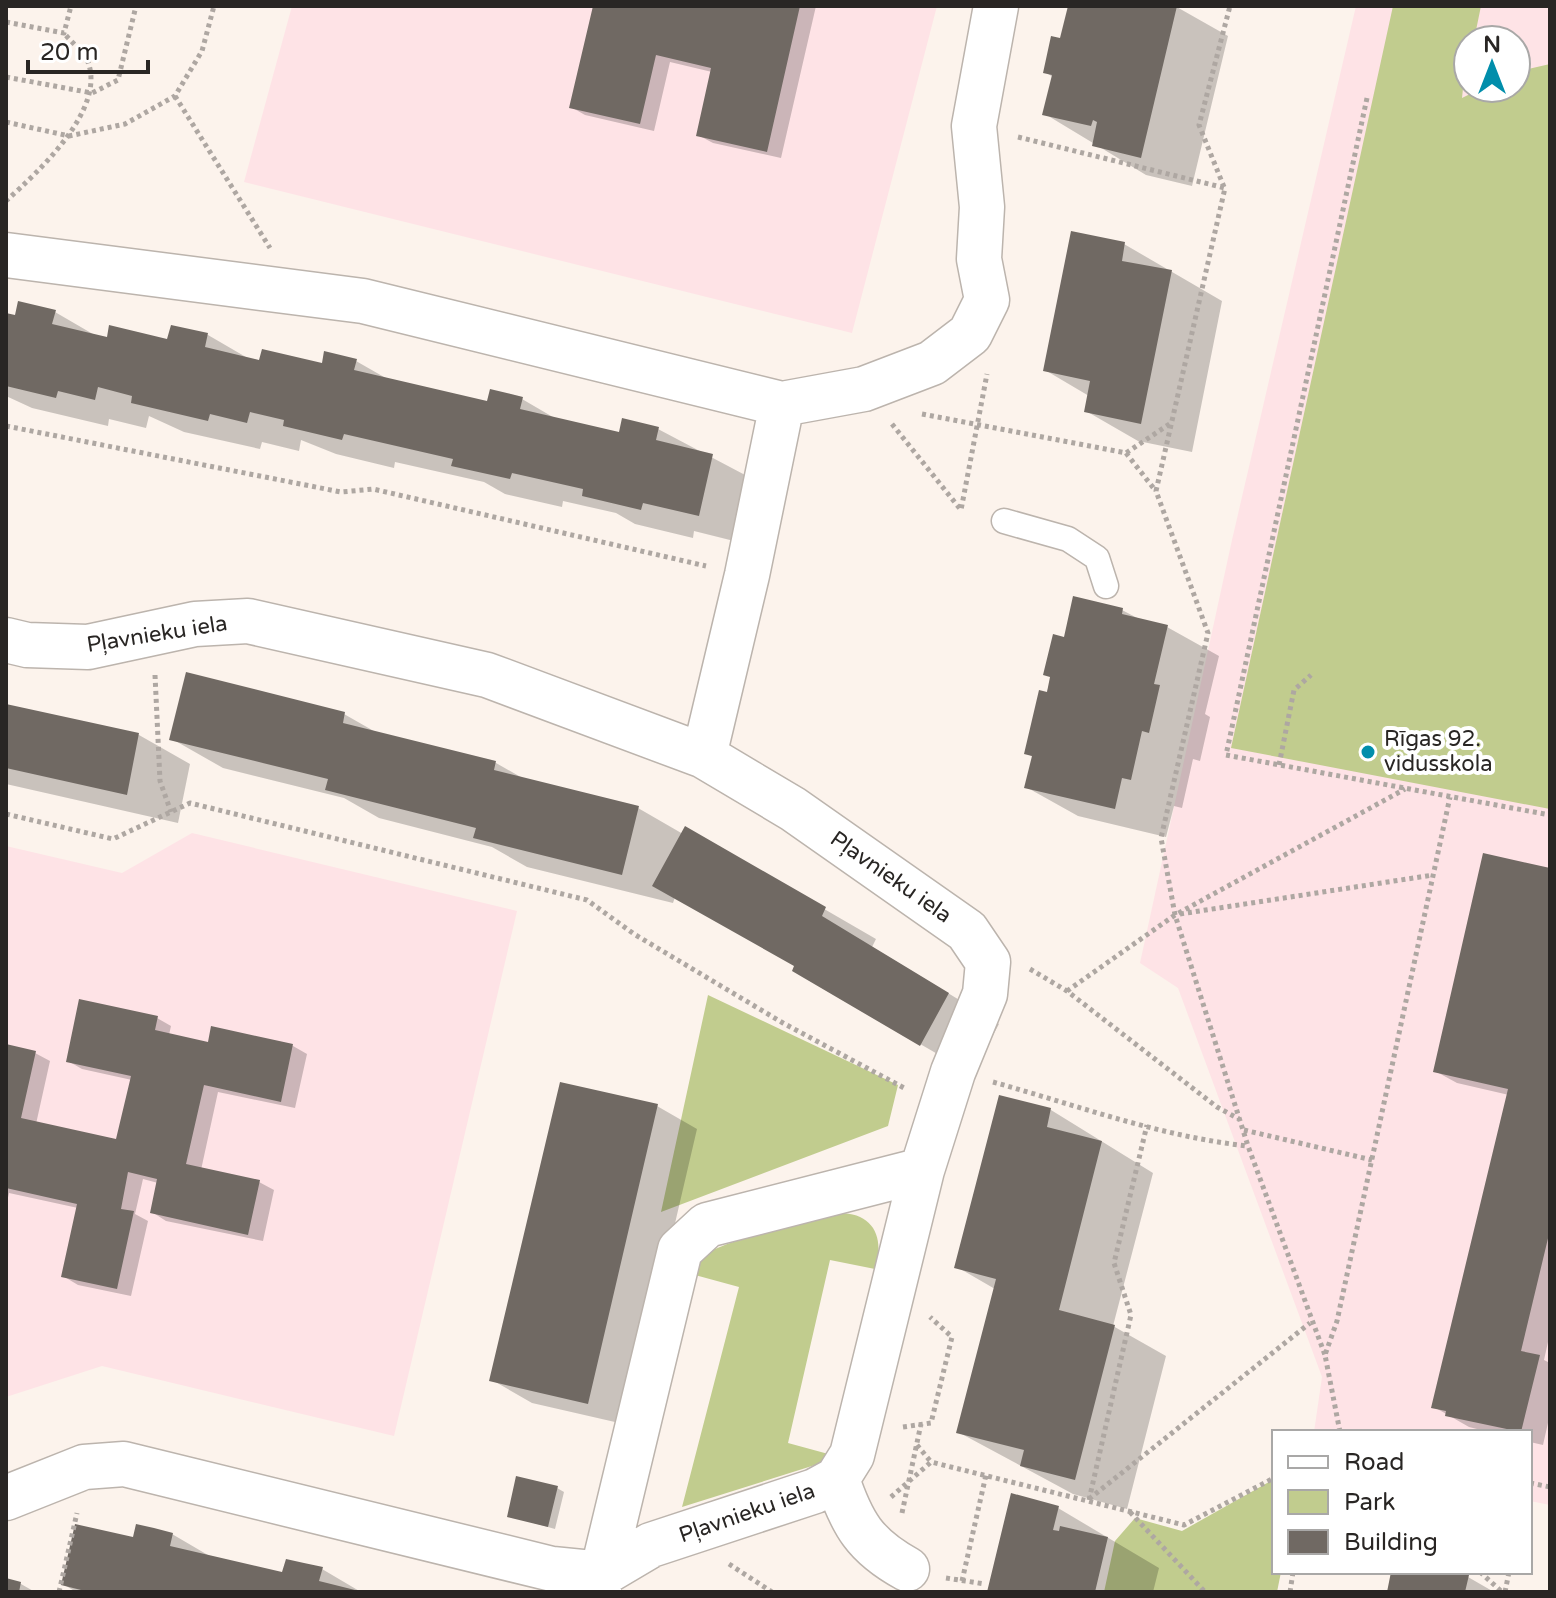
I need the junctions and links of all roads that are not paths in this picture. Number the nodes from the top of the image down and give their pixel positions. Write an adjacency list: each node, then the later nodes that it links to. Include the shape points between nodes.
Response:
1 (996, 6): 3 (street, via 974,126 982,207 979,259 987,300 970,334 871,398)
2 (6, 255): 3 (street, via 363,301)
3 (782, 404): 7 (street)
4 (1004, 521): 5 (lane, via 1068,539 1097,558)
5 (1106, 586)
6 (6, 640): 7 (street, Pļavnieku iela, via 88,647 195,624 248,621 487,675)
7 (704, 756): 8 (street, Pļavnieku iela, via 793,809 967,931 988,962 985,994)
8 (922, 1170): 9 (street, Pļavnieku iela, via 852,1455); 12 (street, via 707,1225 680,1250)
9 (837, 1479): 11 (street, via 850,1518 880,1554); 12 (street, Pļavnieku iela, via 651,1545)
10 (6, 1498): 12 (street, via 84,1467 124,1464)
11 (920, 1572)
12 (600, 1583)

